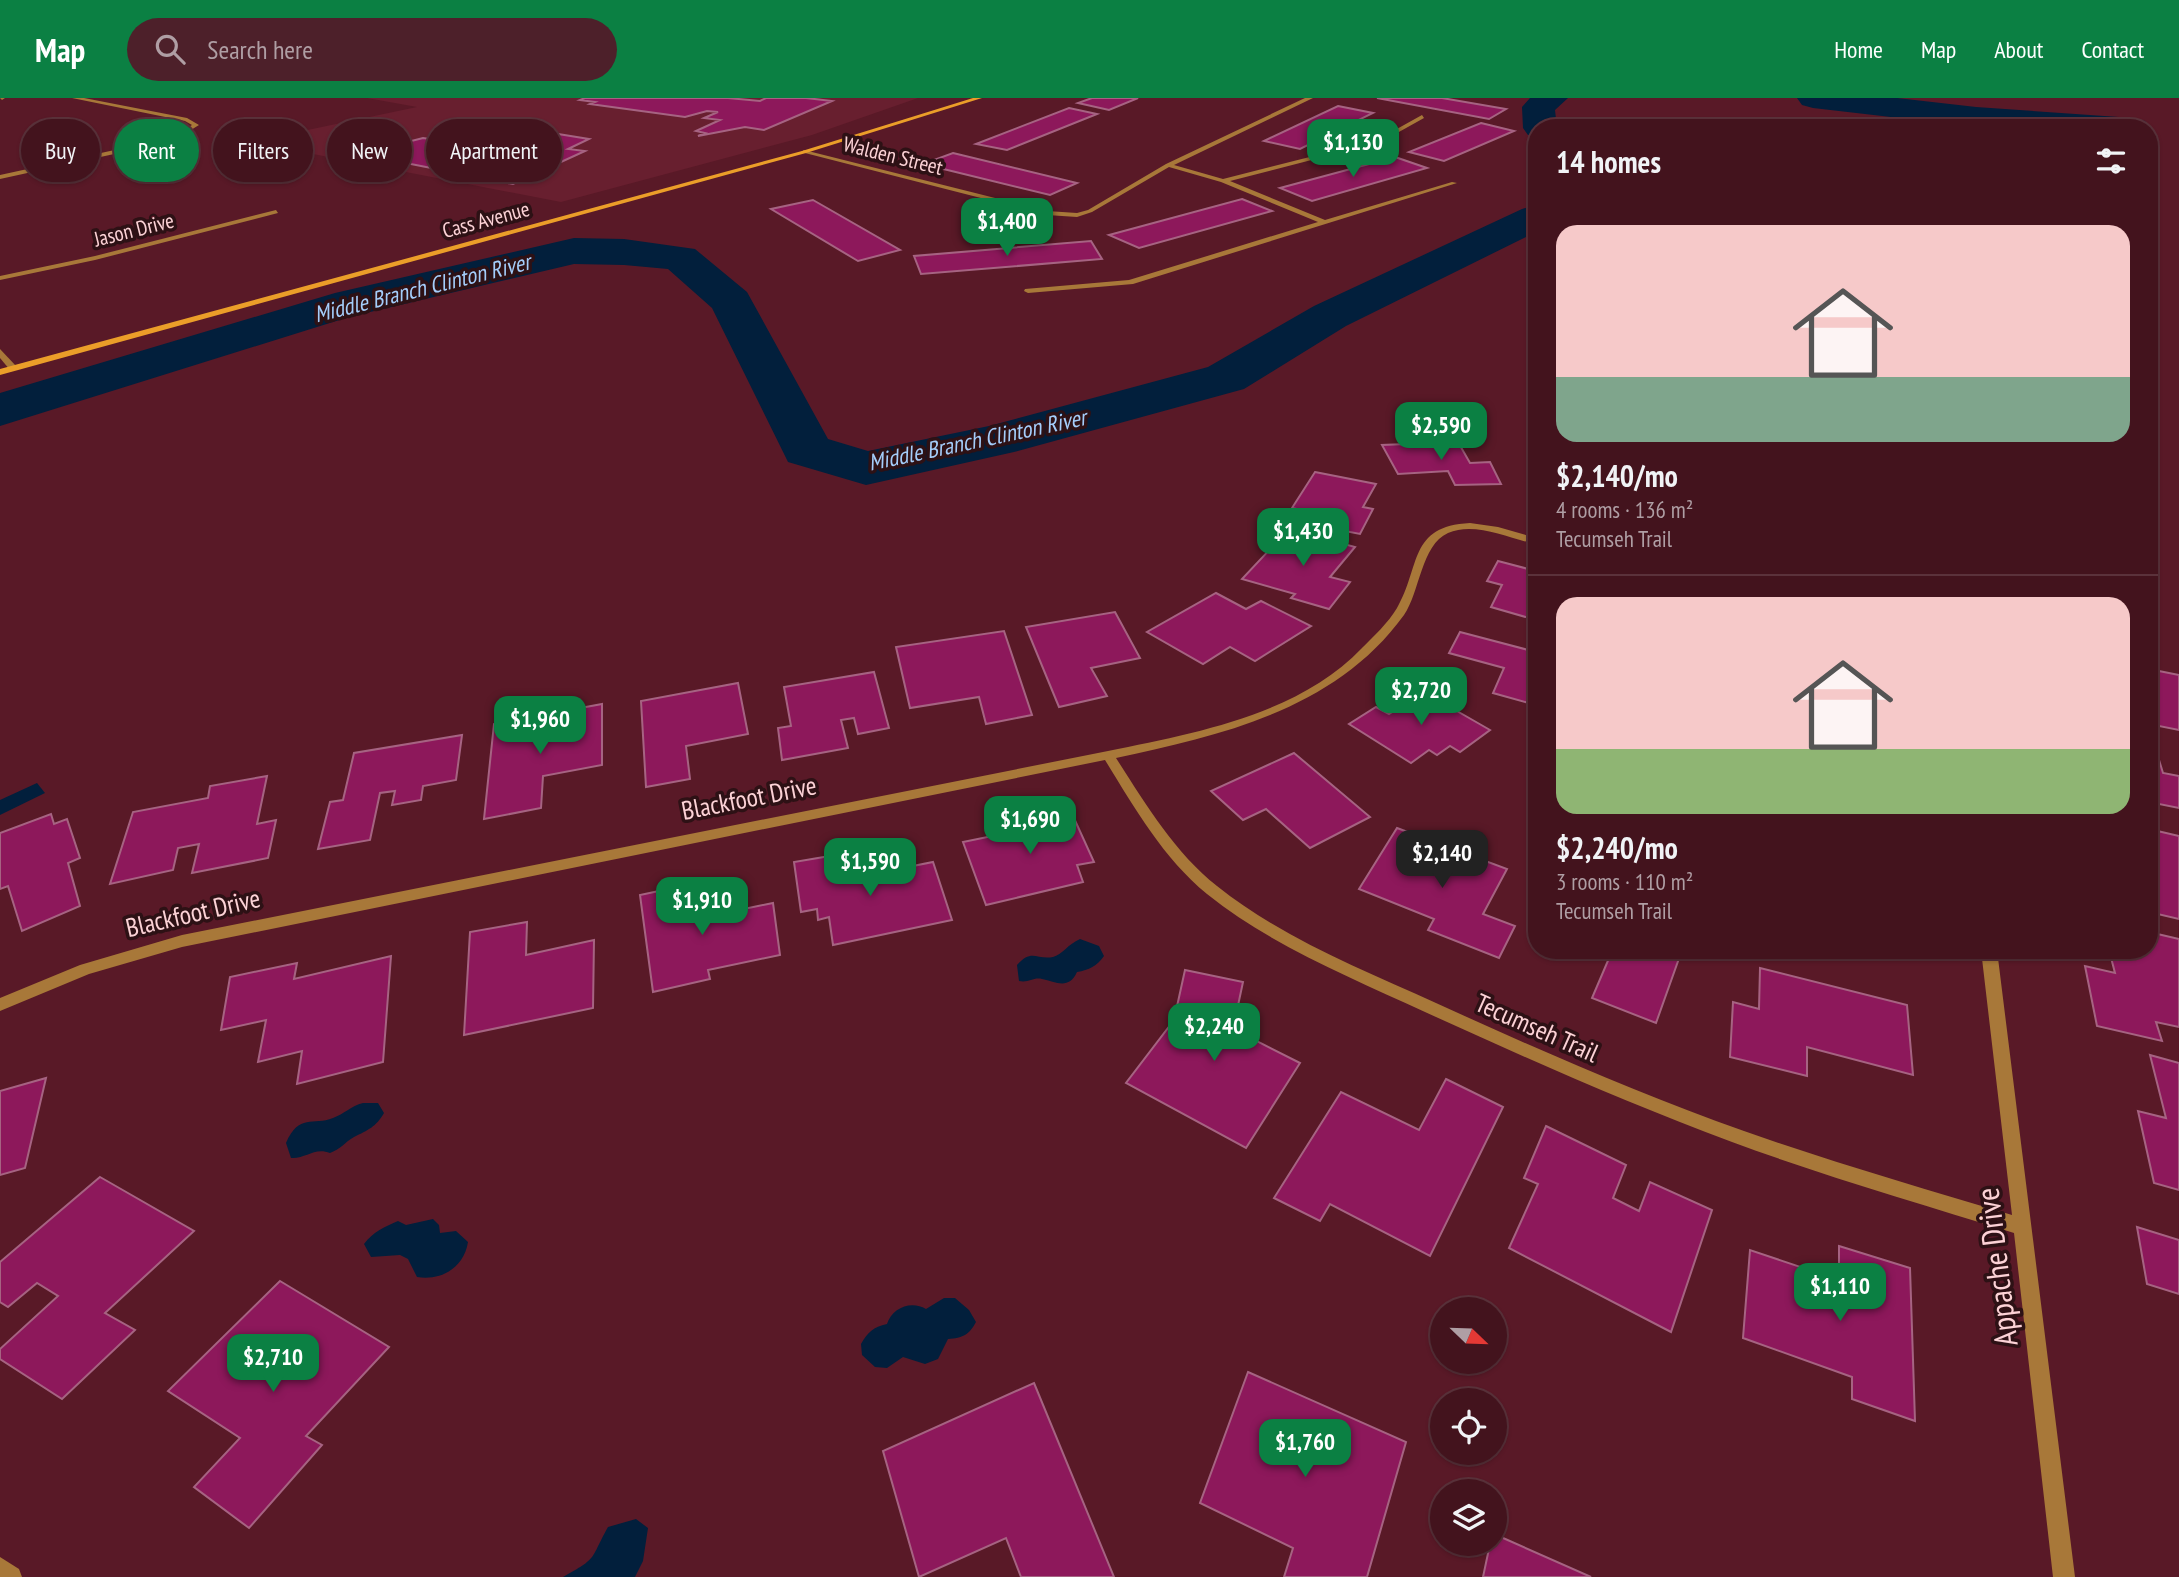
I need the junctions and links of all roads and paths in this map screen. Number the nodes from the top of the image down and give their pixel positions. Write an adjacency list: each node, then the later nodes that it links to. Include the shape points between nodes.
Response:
1 (75, 98): 7 (street, via 196,125 151,143)
2 (979, 98): 5 (main road, Cass Avenue)
3 (1310, 98): 6 (street, Walden Street)
4 (1422, 117): 8 (street, via 1379,141)
5 (804, 152): 6 (street, Walden Street, via 1062,215 1090,211); 15 (main road, Cass Avenue)
6 (1168, 165): 8 (street)
7 (0, 177)
8 (1223, 181): 11 (street)
9 (1454, 183): 11 (street)
10 (276, 212): 12 (street, Jason Drive)
11 (1323, 222): 13 (street, via 1130,282)
12 (0, 278)
13 (1028, 291)
14 (0, 352): 15 (street)
15 (13, 368): 16 (main road, Cass Avenue)
16 (0, 372)
17 (1528, 539): 18 (street, Blackfoot Drive, via 1482,528 1454,527 1434,537 1403,609 1377,641 1336,678 1242,722)
18 (1108, 755): 20 (street, Blackfoot Drive, via 182,941 85,969); 21 (street, Tecumseh Trail, via 1174,853 1210,888 1308,950 1671,1111)
19 (1990, 959): 21 (street, Appache Drive)
20 (0, 1005)
21 (2022, 1227): 24 (street, Appache Drive)
22 (0, 1568): 23 (street)
23 (11, 1577)
24 (2064, 1577)

